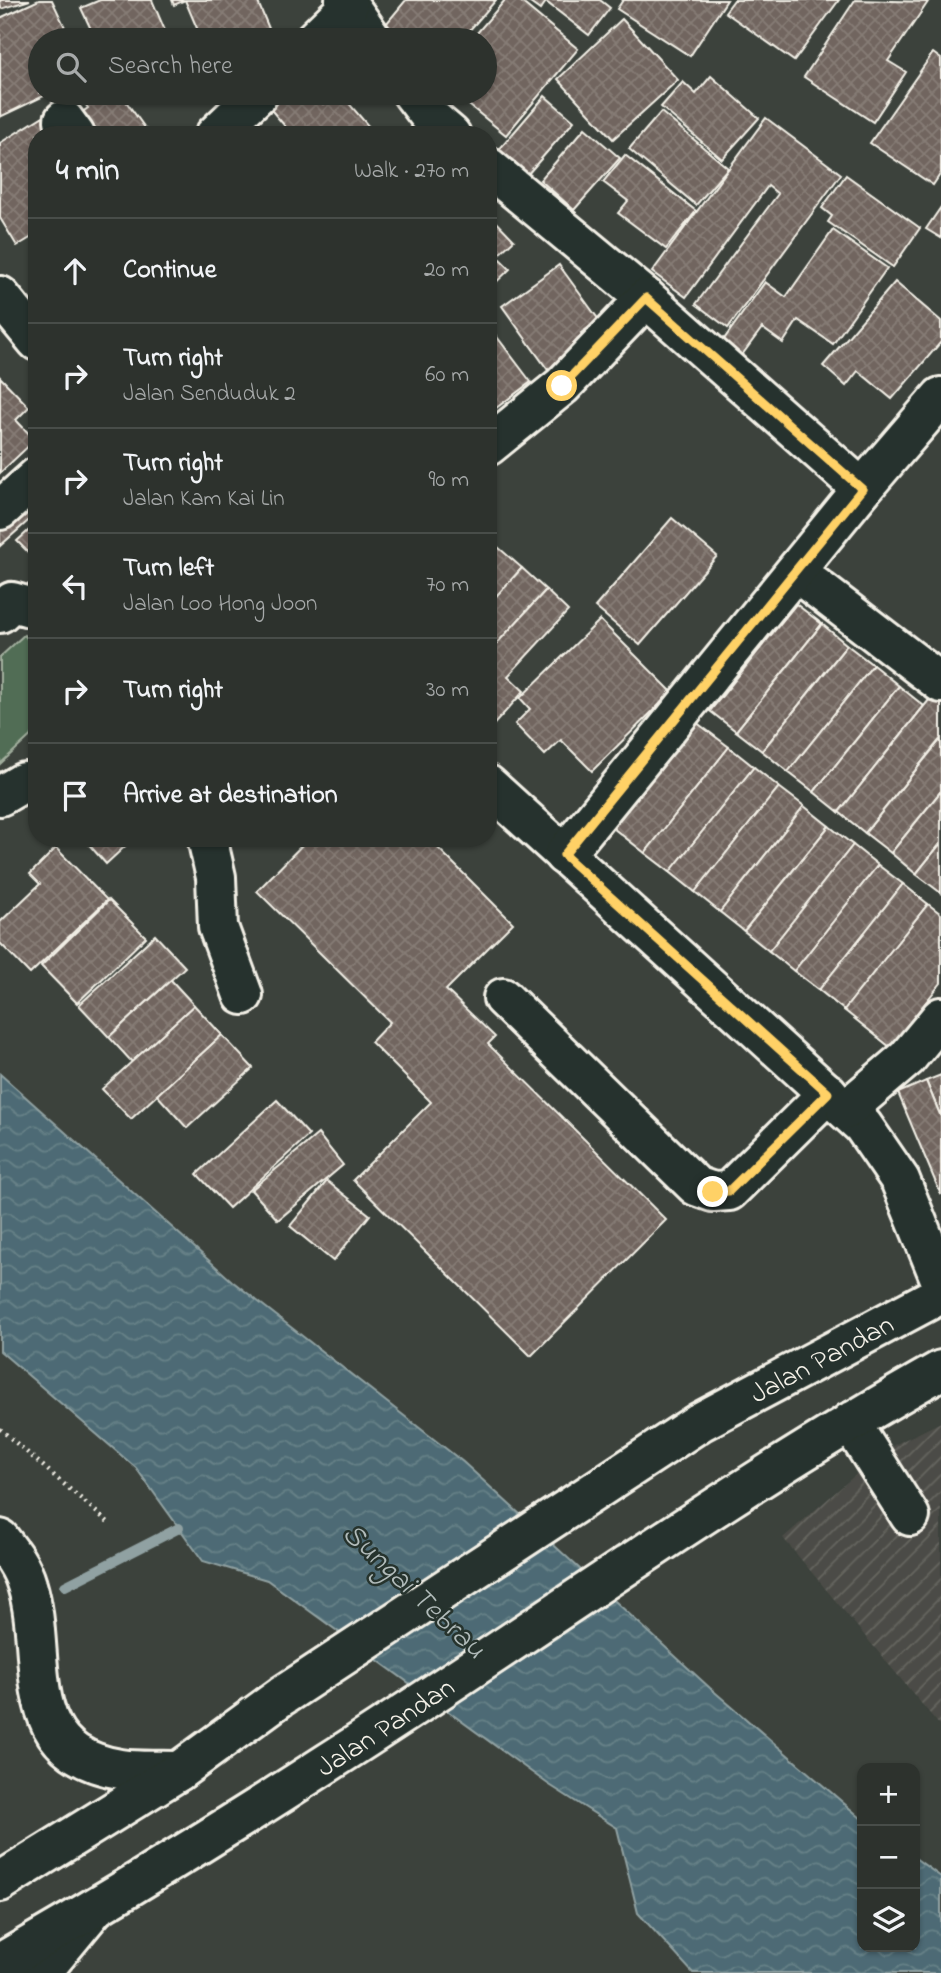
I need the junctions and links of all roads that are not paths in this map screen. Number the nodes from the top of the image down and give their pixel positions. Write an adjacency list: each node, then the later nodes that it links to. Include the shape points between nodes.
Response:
1 (347, 4): 2 (main road); 3 (main road)
2 (325, 28)
3 (364, 28)
4 (246, 105): 6 (main road)
5 (421, 105): 7 (main road)
6 (224, 126)
7 (440, 126)
8 (497, 174): 9 (main road)
9 (646, 298): 11 (main road, via 562,386); 13 (main road)
10 (941, 397): 13 (main road)
11 (497, 439)
12 (28, 485): 14 (main road)
13 (862, 489): 15 (main road)
14 (0, 510)
15 (796, 572): 18 (main road); 23 (main road)
16 (28, 607): 17 (main road, via 12,603)
17 (0, 612)
18 (941, 683)
19 (28, 782): 21 (main road)
20 (497, 793): 23 (main road)
21 (0, 796)
22 (209, 847): 24 (main road, via 216,877 218,927)
23 (564, 855): 27 (main road)
24 (243, 995)
25 (503, 998): 27 (main road, via 696,1186 713,1192 729,1191)
26 (941, 1017): 27 (main road, via 907,1058)
27 (837, 1101): 28 (main road, via 863,1126 900,1180)
28 (941, 1281)
29 (941, 1294): 34 (main road, Jalan Pandan, via 733,1403 592,1490 282,1696)
30 (941, 1370): 31 (main road, Jalan Pandan)
31 (850, 1422): 32 (main road); 36 (main road, Jalan Pandan, via 330,1762)
32 (910, 1516)
33 (0, 1539): 34 (main road, via 16,1559 27,1585 44,1712 60,1737 86,1759 120,1769)
34 (180, 1771): 35 (main road, Jalan Pandan)
35 (0, 1882)
36 (95, 1908): 37 (main road, Jalan Pandan); 38 (main road)
37 (0, 1963)
38 (41, 1973)

